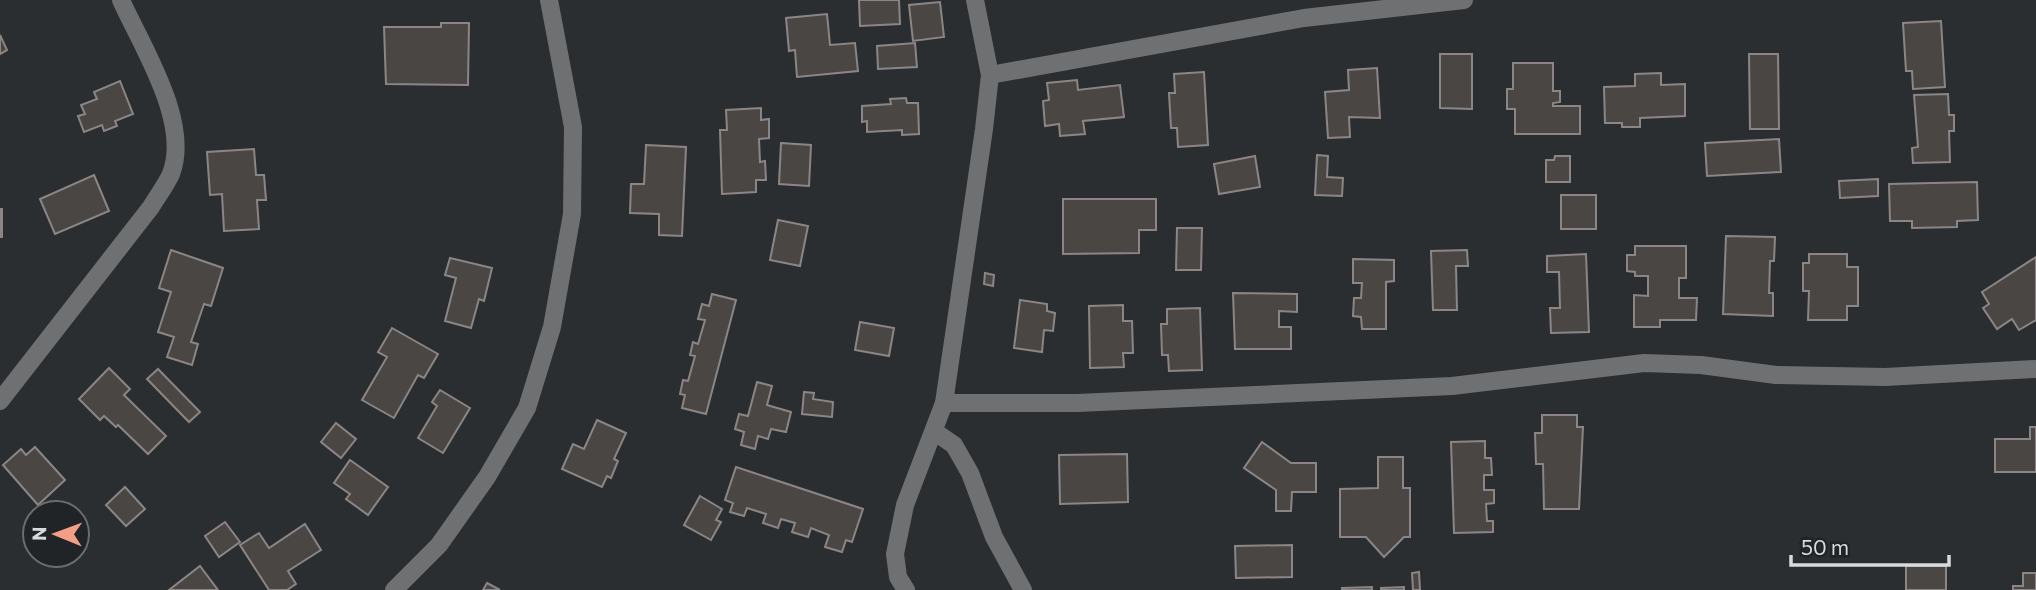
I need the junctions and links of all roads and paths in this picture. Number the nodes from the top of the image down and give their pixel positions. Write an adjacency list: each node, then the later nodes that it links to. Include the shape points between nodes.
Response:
1 (121, 0): 7 (street, via 172,113 176,148 171,174 151,207)
2 (549, 0): 10 (street, via 573,127 572,214 552,327 527,408 487,477 439,545)
3 (975, 0): 5 (street)
4 (1464, 0): 5 (street, via 1304,18)
5 (989, 75): 8 (street)
6 (2036, 369): 8 (street, via 1885,377 1776,375 1644,363 1452,386 1077,403)
7 (0, 401)
8 (944, 403): 9 (street)
9 (935, 432): 11 (street, via 905,505 895,554); 12 (street, via 954,445 970,473 994,537)
10 (394, 590)
11 (905, 590)
12 (1023, 590)

